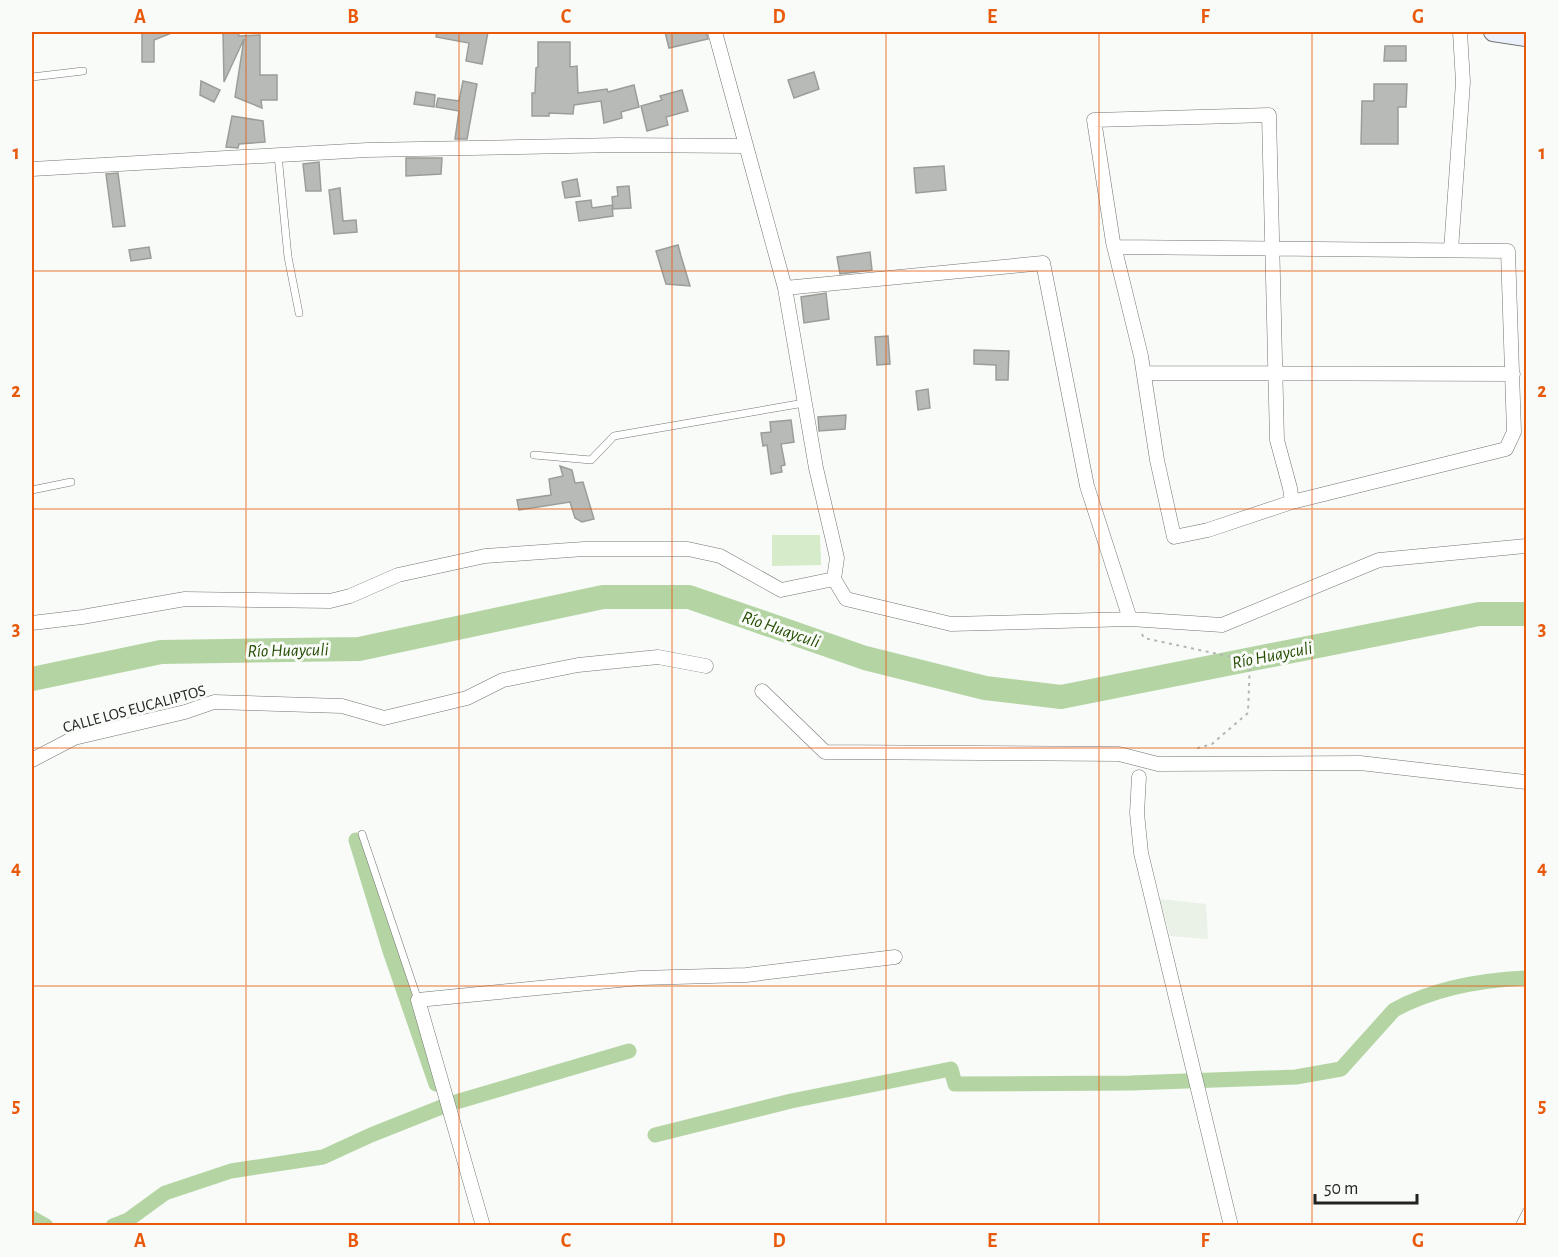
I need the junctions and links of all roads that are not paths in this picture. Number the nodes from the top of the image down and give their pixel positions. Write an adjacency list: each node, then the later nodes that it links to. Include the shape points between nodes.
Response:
1 (715, 32): 7 (street)
2 (1461, 32): 12 (street, via 1463,82)
3 (1493, 32): 4 (main road)
4 (1527, 37)
5 (83, 71): 6 (lane)
6 (32, 77)
7 (745, 146): 8 (street, via 547,146); 13 (street)
8 (278, 155): 9 (street); 14 (lane, via 288,257)
9 (32, 169)
10 (1114, 247): 11 (street); 11 (street, via 1094,120 1269,115); 15 (street)
11 (1272, 249): 12 (street); 16 (street)
12 (1451, 250): 17 (street, via 1508,251)
13 (785, 288): 18 (street); 25 (street, via 1043,263 1087,486)
14 (299, 313)
15 (1144, 374): 16 (street); 22 (street, via 1174,537)
16 (1275, 374): 17 (street); 22 (street, via 1277,440)
17 (1513, 374): 22 (street, via 1514,432 1506,449)
18 (804, 403): 19 (lane, via 614,436 591,460); 24 (street, via 837,558)
19 (534, 455)
20 (72, 482): 21 (lane)
21 (32, 490)
22 (1292, 502)
23 (1527, 546): 25 (street, via 1379,560 1222,626)
24 (834, 579): 25 (street, via 846,598 951,624); 26 (street, via 781,590 720,556 688,549 584,549 485,556 398,575 330,601 185,599)
25 (1130, 619)
26 (32, 623)
27 (706, 666): 29 (street, CALLE LOS EUCALIPTOS, via 658,657 578,665 503,680 467,698 384,718 342,706 214,702 74,738)
28 (762, 691): 31 (street, via 825,752 1119,754 1158,764 1360,763)
29 (32, 760)
30 (1139, 777): 37 (street, via 1141,854)
31 (1527, 782)
32 (362, 834): 34 (lane)
33 (895, 957): 34 (street, via 746,975 640,978)
34 (418, 1000): 36 (street)
35 (1527, 1212): 38 (lane)
36 (483, 1226)
37 (1231, 1226)
38 (1519, 1226)

